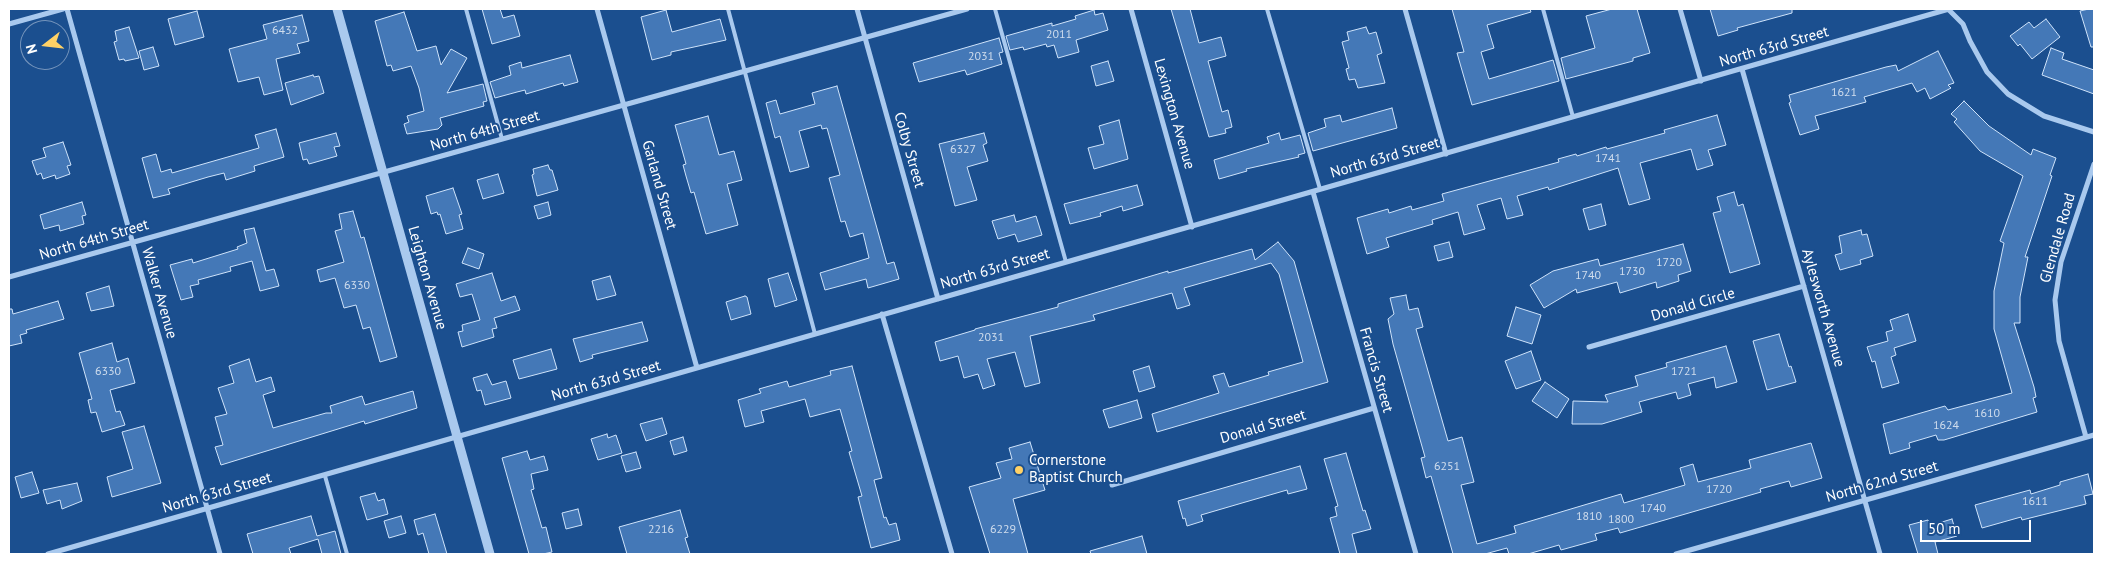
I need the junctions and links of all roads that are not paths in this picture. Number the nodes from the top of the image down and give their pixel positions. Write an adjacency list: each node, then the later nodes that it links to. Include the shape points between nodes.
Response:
1 (63, 9): 16 (street)
2 (68, 9): 31 (street, Walker Avenue)
3 (337, 9): 27 (street, Leighton Avenue)
4 (466, 9): 24 (lane)
5 (597, 9): 21 (street, Garland Street)
6 (728, 9): 19 (lane)
7 (857, 9): 17 (street, Colby Street)
8 (967, 9): 17 (street, North 64th Street)
9 (995, 9): 32 (lane)
10 (1131, 9): 30 (street, Lexington Avenue)
11 (1267, 9): 28 (lane)
12 (1405, 9): 25 (street)
13 (1543, 9): 22 (lane)
14 (1680, 9): 20 (street)
15 (1948, 9): 18 (street, North 63rd Street); 23 (street, via 1963,24 1987,72 2008,94 2044,116)
16 (9, 24)
17 (865, 38): 19 (street, North 64th Street); 35 (street, Colby Street)
18 (1742, 69): 20 (street, North 63rd Street); 34 (street, Aylesworth Avenue)
19 (744, 72): 21 (street, North 64th Street); 37 (lane)
20 (1701, 81): 22 (street, North 63rd Street)
21 (624, 105): 24 (street, North 64th Street); 39 (street, Garland Street)
22 (1573, 117): 25 (street, North 63rd Street)
23 (2094, 132)
24 (502, 139): 27 (street, North 64th Street)
25 (1446, 154): 28 (street, North 63rd Street)
26 (2094, 164): 43 (street, Glendale Road, via 2061,262 2055,294 2059,341)
27 (383, 173): 31 (street, North 64th Street); 42 (street, Leighton Avenue)
28 (1320, 190): 29 (street, North 63rd Street)
29 (1313, 192): 30 (street, North 63rd Street); 40 (street, Francis Street)
30 (1192, 227): 32 (street, North 63rd Street)
31 (132, 243): 33 (street, North 64th Street); 47 (street, Walker Avenue)
32 (1066, 262): 35 (street, North 63rd Street)
33 (9, 278)
34 (1804, 286): 38 (street, Donald Circle); 46 (street, Aylesworth Avenue)
35 (938, 299): 36 (street, North 63rd Street)
36 (882, 314): 37 (street, North 63rd Street); 52 (street)
37 (815, 334): 39 (street, North 63rd Street)
38 (1589, 347)
39 (697, 368): 42 (street, North 63rd Street)
40 (1374, 408): 45 (street, Donald Street); 53 (street, Francis Street)
41 (2094, 435): 43 (street, North 62nd Street)
42 (458, 437): 44 (street, North 63rd Street); 51 (street, Leighton Avenue)
43 (2086, 437): 46 (street, North 62nd Street)
44 (325, 476): 47 (street, North 63rd Street); 50 (lane)
45 (1112, 485)
46 (1865, 500): 54 (street, North 62nd Street); 55 (street, Aylesworth Avenue)
47 (207, 509): 48 (street, North 63rd Street); 49 (street, Walker Avenue)
48 (48, 554)
49 (220, 554)
50 (348, 554)
51 (490, 554)
52 (952, 554)
53 (1416, 554)
54 (1676, 554)
55 (1880, 554)

